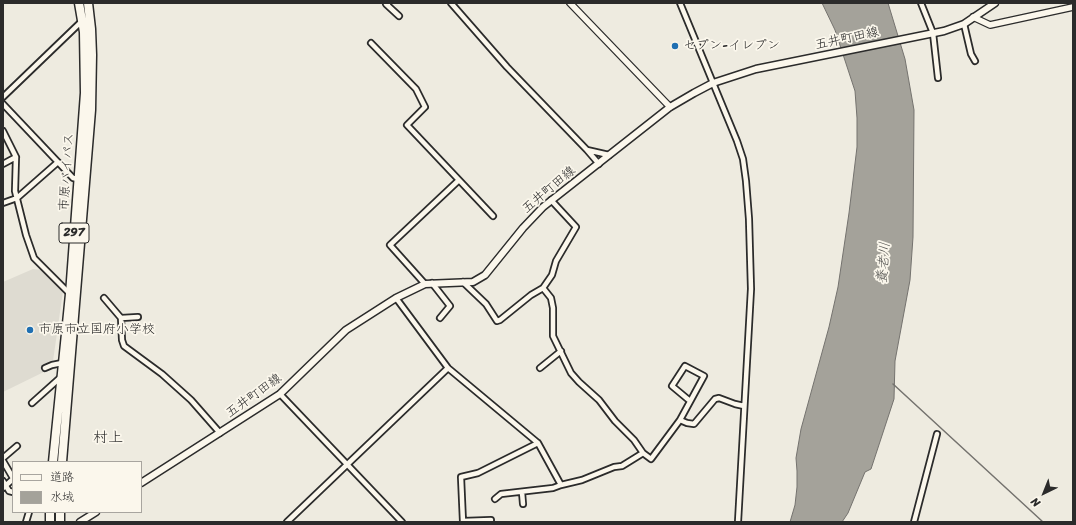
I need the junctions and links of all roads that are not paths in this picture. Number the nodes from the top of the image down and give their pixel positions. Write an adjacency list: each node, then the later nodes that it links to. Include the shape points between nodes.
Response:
1 (79, 3): 12 (highway, 市原バイパス / 297)
2 (88, 3): 63 (highway, 市原バイパス / 297, via 92,55 91,110)
3 (388, 3): 10 (street, via 386,4)
4 (450, 3): 23 (street)
5 (570, 3): 21 (street)
6 (680, 3): 18 (street)
7 (921, 3): 14 (street)
8 (995, 3): 11 (main road, 五井町田線)
9 (1073, 8): 11 (street, via 990,24)
10 (399, 16)
11 (973, 17): 13 (main road, 五井町田線)
12 (82, 21): 19 (street); 29 (highway, 市原バイパス / 297, via 85,94)
13 (964, 24): 14 (main road, 五井町田線); 16 (street)
14 (933, 33): 17 (street); 18 (main road, 五井町田線, via 756,69)
15 (371, 43): 30 (street, via 416,89 425,107 407,125)
16 (975, 61)
17 (938, 78)
18 (713, 83): 21 (main road, 五井町田線); 53 (street, via 743,159 748,202 751,290)
19 (3, 97)
20 (3, 104): 26 (street)
21 (670, 107): 24 (main road, 五井町田線)
22 (3, 131): 25 (street)
23 (586, 150): 24 (street); 28 (street)
24 (609, 155): 28 (main road, 五井町田線)
25 (16, 158): 27 (street); 31 (street)
26 (58, 162): 29 (street, via 73,178); 31 (street)
27 (3, 164)
28 (599, 164): 32 (main road, 五井町田線)
29 (78, 179): 38 (highway, 市原バイパス / 297)
30 (459, 180): 34 (street); 36 (street, via 390,245)
31 (17, 198): 33 (street); 38 (street, via 34,258)
32 (551, 200): 35 (main road, 五井町田線, via 523,228 485,275 473,282); 37 (street, via 576,227)
33 (3, 203)
34 (493, 216)
35 (463, 282): 36 (main road, 五井町田線); 37 (street, via 486,304 497,321)
36 (428, 284): 40 (main road, 五井町田線); 43 (street, via 450,306)
37 (543, 288): 44 (street, via 551,298 553,336)
38 (70, 294): 45 (highway, 市原バイパス / 297)
39 (104, 298): 42 (street)
40 (396, 298): 47 (street); 50 (main road, 五井町田線, via 346,330)
41 (138, 317): 42 (street)
42 (121, 318): 55 (street, via 124,346 162,374)
43 (440, 318)
44 (561, 352): 48 (street); 59 (street, via 571,373 599,400)
45 (62, 362): 46 (street); 49 (highway, 市原バイパス / 297)
46 (45, 368)
47 (448, 368): 57 (street); 64 (street)
48 (540, 368)
49 (61, 377): 52 (street); 62 (highway, 市原バイパス / 297)
50 (280, 394): 55 (main road, 五井町田線); 64 (street)
51 (690, 401): 51 (street, via 704,376 685,366 672,386); 54 (street)
52 (32, 403)
53 (744, 406): 54 (street, via 719,398 715,399 694,424); 80 (street)
54 (680, 420): 59 (street, via 651,459)
55 (220, 433): 68 (main road, 五井町田線)
56 (937, 434): 81 (street)
57 (538, 443): 69 (street); 76 (street, via 478,473 462,477)
58 (17, 446): 60 (street)
59 (643, 453): 69 (street, via 622,466)
60 (3, 458)
61 (3, 461): 65 (street)
62 (53, 461)
63 (62, 461)
64 (347, 465): 78 (street); 79 (street)
65 (12, 476)
66 (12, 479): 70 (street)
67 (3, 481): 70 (street)
68 (142, 482)
69 (561, 485): 71 (street)
70 (5, 487)
71 (522, 492): 72 (street, via 501,494); 73 (street)
72 (495, 499)
73 (523, 504)
74 (94, 513): 77 (main road)
75 (491, 520): 76 (street)
76 (463, 521)
77 (80, 522)
78 (287, 522)
79 (402, 522)
80 (738, 522)
81 (914, 522)

